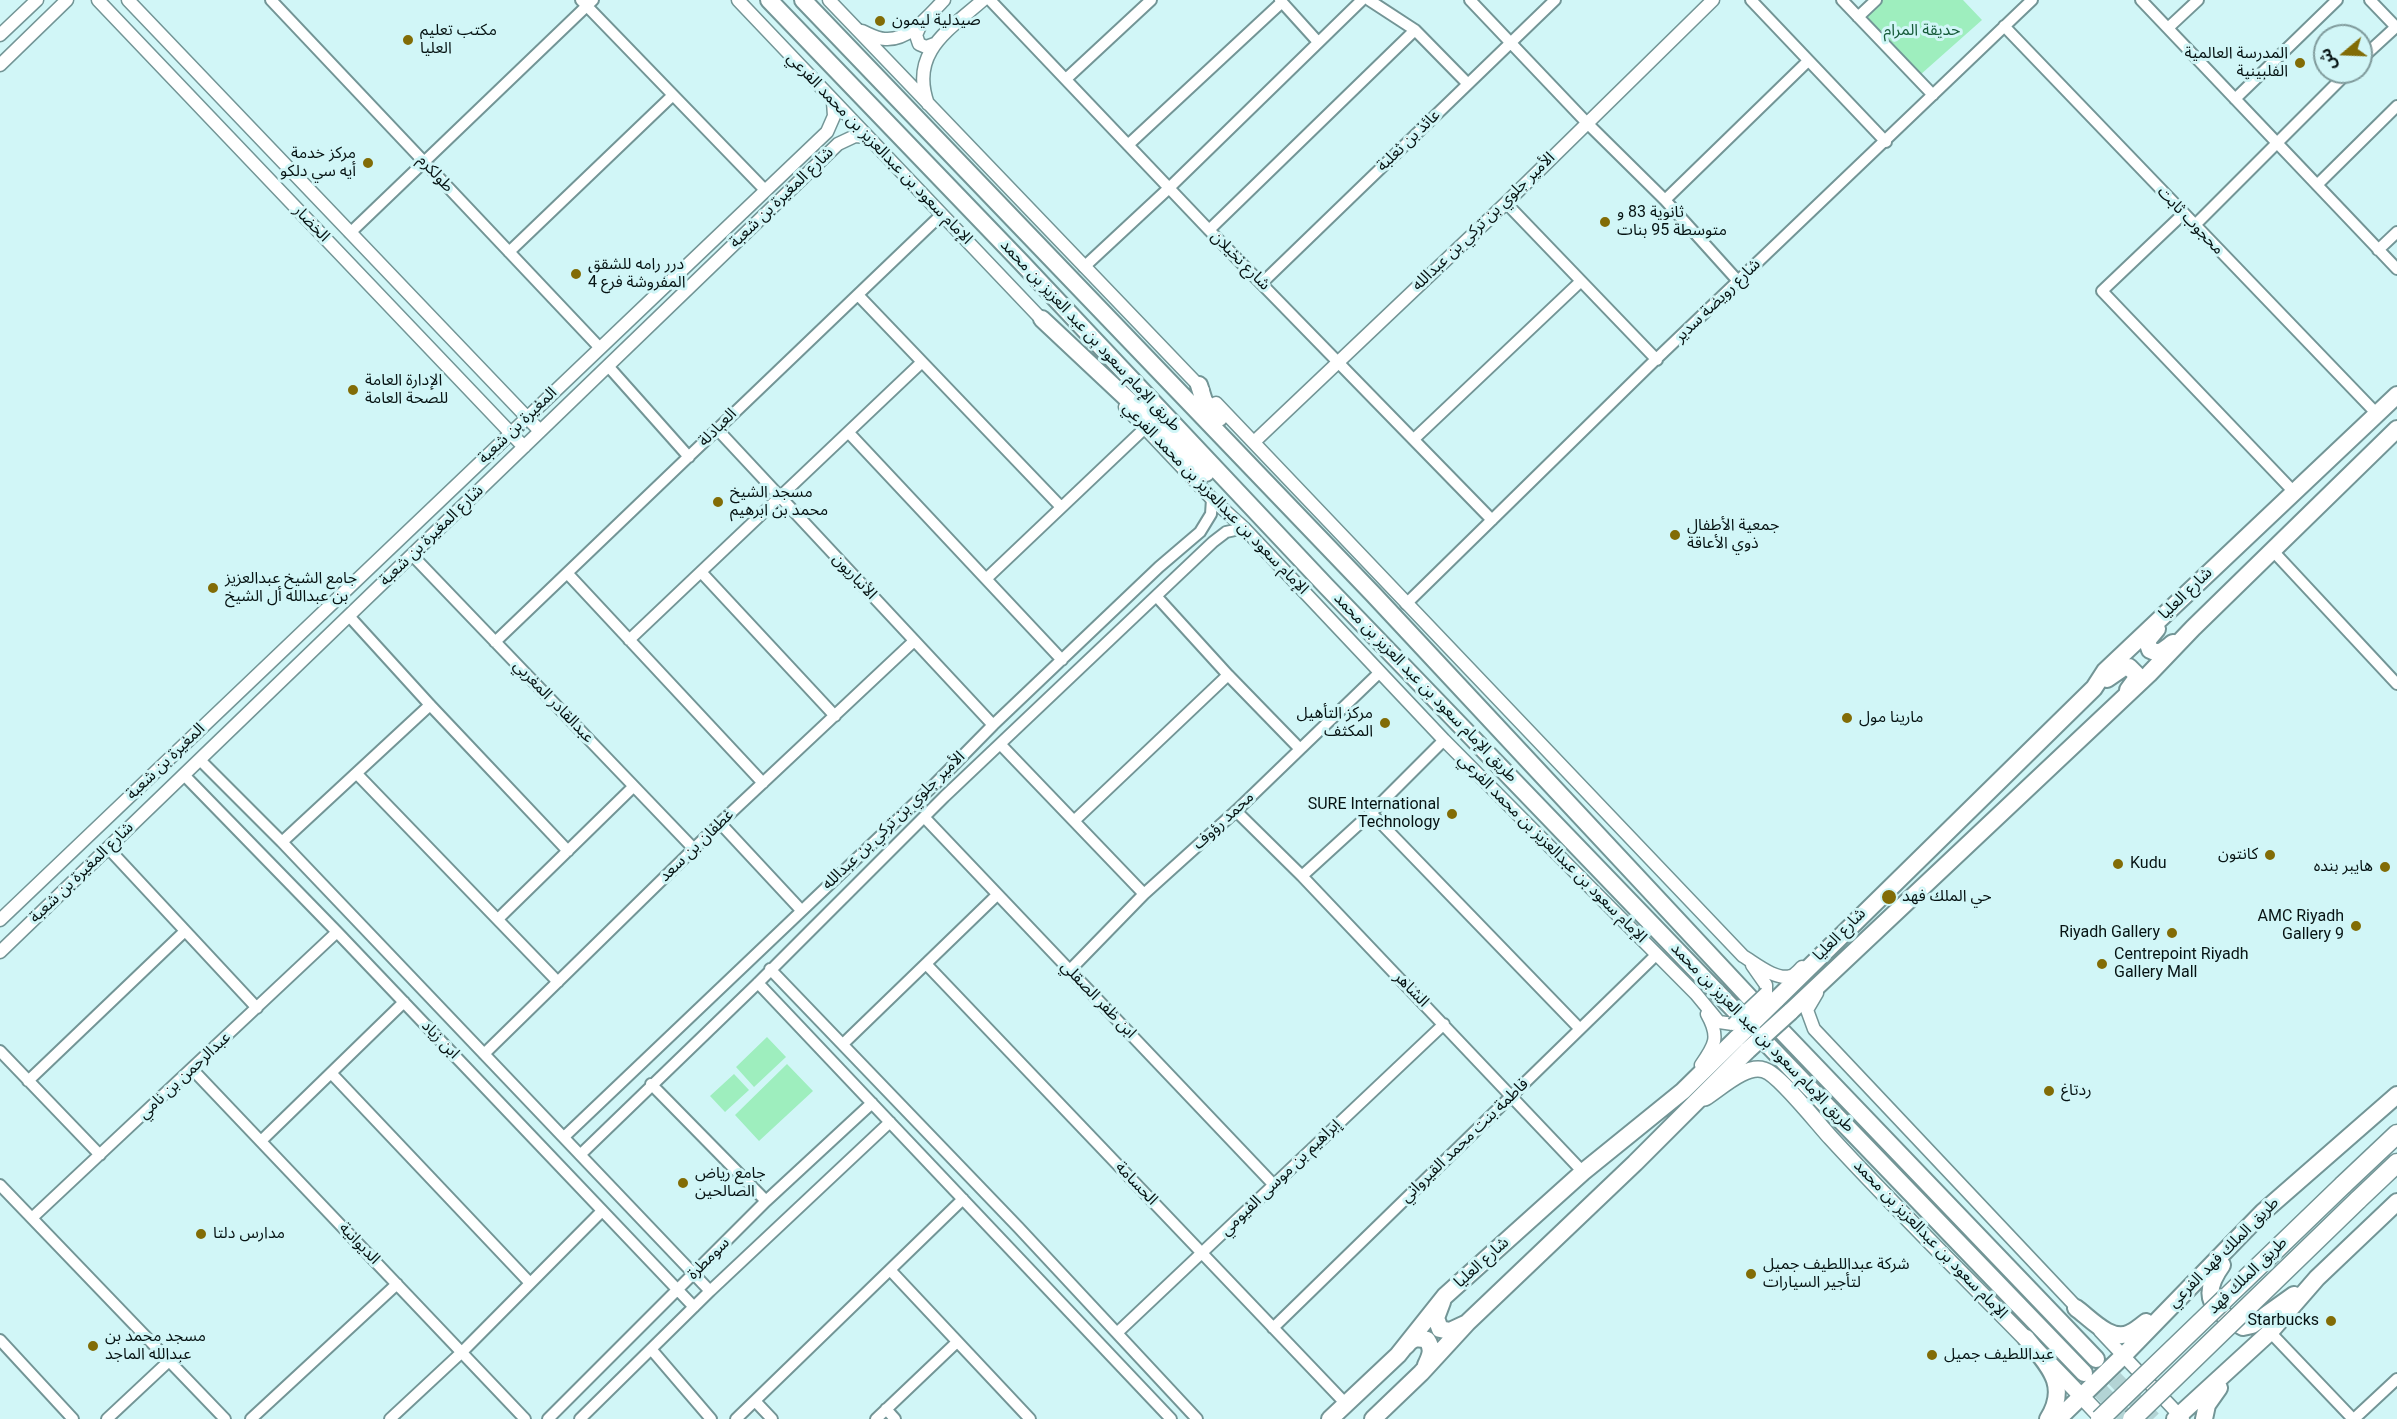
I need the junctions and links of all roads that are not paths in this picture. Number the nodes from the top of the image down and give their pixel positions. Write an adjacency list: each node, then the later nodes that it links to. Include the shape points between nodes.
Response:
1 (37, 0): 36 (street)
2 (67, 0): 42 (street)
3 (98, 0): 93 (street, الخضار)
4 (128, 0): 70 (street, الخضار)
5 (271, 0): 59 (street, طولكرم)
6 (738, 0): 49 (street, الإمام سعود بن عبدالعزيز بن محمد الفرعي)
7 (769, 0): 113 (main road, طريق الإمام سعود بن عبد العزيز بن محمد)
8 (803, 0): 103 (main road, طريق الإمام سعود بن عبد العزيز بن محمد)
9 (829, 0): 34 (street)
10 (944, 0): 30 (street)
11 (983, 0): 38 (street)
12 (990, 0): 43 (street, شارع نخيلان)
13 (1151, 0): 43 (street)
14 (1362, 0): 37 (street)
15 (1369, 0): 35 (street)
16 (1470, 0): 39 (street)
17 (1554, 0): 39 (street, عائذ بن ثعلبة)
18 (1713, 0): 52 (street, الأمير جلوي بن تركي بن عبدالله)
19 (1752, 0): 41 (street)
20 (1842, 0): 29 (street)
21 (1876, 0): 29 (street)
22 (2032, 0): 31 (street, شارع رويضة سدير)
23 (2142, 0): 33 (street)
24 (2198, 0): 33 (street)
25 (2337, 0): 48 (street)
26 (2370, 0): 32 (street)
27 (1281, 1): 37 (street); 58 (street)
28 (587, 2): 46 (street); 59 (street)
29 (1858, 17): 47 (street)
30 (920, 26): 34 (street, via 891,39); 38 (street, via 916,35 919,44)
31 (2004, 26): 47 (street, شارع رويضة سدير); 65 (street, محجوب ثابت)
32 (2396, 27): 40 (street)
33 (2168, 28): 48 (street)
34 (858, 30): 50 (street)
35 (1415, 30): 44 (street); 68 (street)
36 (1, 32)
37 (1318, 42): 61 (street)
38 (934, 44): 50 (street, via 923,69)
39 (1511, 44): 44 (street, عائذ بن ثعلبة); 52 (street)
40 (2373, 48)
41 (1808, 61): 55 (street); 63 (street)
42 (0, 65)
43 (1066, 79): 58 (street, شارع نخيلان)
44 (1468, 84): 77 (street, عائذ بن ثعلبة)
45 (2336, 84): 57 (street)
46 (674, 95): 62 (street); 72 (street)
47 (1933, 95): 55 (street, شارع رويضة سدير)
48 (2235, 99): 57 (street)
49 (833, 101): 53 (street, via 834,116); 54 (street, الإمام سعود بن عبدالعزيز بن محمد الفرعي)
50 (928, 105): 73 (street)
51 (2397, 106): 60 (street)
52 (1587, 123): 63 (street); 64 (street, الأمير جلوي بن تركي بن عبدالله)
53 (827, 132): 56 (street, via 835,133); 62 (street, المغيرة بن شعبة)
54 (867, 137): 56 (street, via 855,136); 66 (street, الإمام سعود بن عبدالعزيز بن محمد الفرعي)
55 (1886, 142): 75 (street, شارع رويضة سدير)
56 (838, 144): 84 (street, شارع المغيرة بن شعبة)
57 (2278, 144): 60 (street); 67 (street)
58 (1128, 145): 61 (street, شارع نخيلان)
59 (424, 162): 70 (street); 72 (street, طولكرم)
60 (2317, 184): 71 (street)
61 (1169, 188): 68 (street, شارع نخيلان); 73 (street)
62 (765, 190): 80 (street, المغيرة بن شعبة)
63 (1665, 200): 75 (street)
64 (1506, 204): 76 (street); 81 (street, الأمير جلوي بن تركي بن عبدالله)
65 (2183, 214): 67 (street, محجوب ثابت); 99 (street, via 2102,291)
66 (941, 215): 78 (street, العبادلة); 79 (street, الإمام سعود بن عبدالعزيز بن محمد الفرعي)
67 (2194, 226): 87 (street, محجوب ثابت)
68 (1209, 230): 77 (street, شارع نخيلان)
69 (2397, 232): 71 (street)
70 (350, 233): 88 (street, الخضار)
71 (2378, 250): 74 (street)
72 (509, 252): 80 (street, طولكرم)
73 (1084, 267): 85 (street)
74 (2397, 269)
75 (1738, 281): 82 (street, شارع رويضة سدير)
76 (1580, 282): 82 (street); 95 (street)
77 (1262, 283): 81 (street, شارع نخيلان)
78 (858, 295): 83 (street); 90 (street, العبادلة)
79 (1042, 319): 89 (street, الإمام سعود بن عبدالعزيز بن محمد الفرعي); 113 (main road)
80 (600, 348): 88 (street, المغيرة بن شعبة)
81 (1338, 360): 95 (street, شارع نخيلان); 96 (street, الأمير جلوي بن تركي بن عبدالله)
82 (1657, 360): 104 (street, شارع رويضة سدير)
83 (922, 362): 94 (street); 102 (street)
84 (608, 366): 92 (street, شارع المغيرة بن شعبة); 98 (street)
85 (1199, 385): 96 (street); 103 (main road, via 1204,401 1284,490)
86 (2397, 394): 87 (main road, شارع العليا)
87 (2377, 414): 99 (main road, شارع العليا)
88 (527, 418): 92 (street, الخضار); 93 (street, المغيرة بن شعبة)
89 (1145, 428): 101 (street, الإمام سعود بن عبدالعزيز بن محمد الفرعي); 102 (street)
90 (717, 429): 98 (street, العبادلة); 100 (street, الأنباريون)
91 (2397, 429): 108 (main road, شارع العليا)
92 (540, 431): 97 (street, شارع المغيرة بن شعبة)
93 (511, 433): 97 (street, الخضار); 159 (street, المغيرة بن شعبة)
94 (849, 433): 100 (street); 112 (street)
95 (1414, 439): 104 (street, شارع نخيلان)
96 (1254, 442): 115 (street)
97 (524, 447): 109 (street, شارع المغيرة بن شعبة)
98 (689, 457): 111 (street, العبادلة)
99 (2292, 492): 116 (main road, شارع العليا)
100 (780, 497): 110 (street); 120 (street, الأنباريون)
101 (1212, 498): 105 (street, الإمام سعود بن عبدالعزيز بن محمد الفرعي); 106 (street, الأمير جلوي بن تركي بن عبدالله, via 1211,514)
102 (1061, 507): 112 (street)
103 (1294, 511): 231 (main road, طريق الإمام سعود بن عبد العزيز بن محمد, via 1750,998)
104 (1492, 520): 115 (street, شارع رويضة سدير)
105 (1244, 528): 107 (street, الأمير جلوي بن تركي بن عبدالله, via 1226,532); 123 (street, الإمام سعود بن عبدالعزيز بن محمد الفرعي)
106 (1200, 532): 107 (street, via 1211,527 1216,535); 122 (street, الأمير جلوي بن تركي بن عبدالله)
107 (1213, 542): 114 (street, الأمير جلوي بن تركي بن عبدالله)
108 (2273, 550): 118 (main road, شارع العليا); 125 (street)
109 (412, 555): 117 (street, شارع المغيرة بن شعبة); 121 (street, عبدالقادر المغربي)
110 (701, 572): 119 (street); 129 (street)
111 (568, 574): 119 (street); 121 (street, العبادلة)
112 (987, 578): 122 (street)
113 (1326, 586): 234 (main road, طريق الإمام سعود بن عبد العزيز بن محمد)
114 (1157, 597): 124 (street); 132 (street, الأمير جلوي بن تركي بن عبدالله)
115 (1406, 604): 165 (street)
116 (2174, 606): 118 (main road, via 2147,641 2150,650 2161,652); 126 (main road, شارع العليا, via 2105,671)
117 (349, 616): 127 (street); 134 (street, شارع المغيرة بن شعبة)
118 (2193, 628): 128 (main road, شارع العليا)
119 (630, 640): 138 (street)
120 (914, 641): 129 (street, غطفان بن سعد); 130 (street, الأنباريون)
121 (495, 642): 140 (street, عبدالقادر المغربي)
122 (1062, 660): 130 (street, الأمير جلوي بن تركي بن عبدالله)
123 (1380, 672): 131 (street, الإمام سعود بن عبدالعزيز بن محمد الفرعي); 133 (street, محمد رؤوف)
124 (1228, 675): 133 (street); 148 (street)
125 (2397, 684)
126 (2094, 688): 128 (main road, via 2123,668 2134,670 2136,679); 162 (main road, شارع العليا)
127 (430, 705): 135 (street); 153 (street)
128 (2112, 709): 168 (main road, شارع العليا)
129 (835, 716): 138 (street, غطفان بن سعد)
130 (993, 725): 136 (street, الأمير جلوي بن تركي بن عبدالله)
131 (1444, 740): 146 (street); 164 (street, الإمام سعود بن عبدالعزيز بن محمد الفرعي)
132 (1000, 746): 141 (street, الأمير جلوي بن تركي بن عبدالله); 148 (street)
133 (1300, 749): 144 (street, محمد رؤوف)
134 (200, 760): 137 (street, شارع المغيرة بن شعبة); 143 (street, ابن زياد)
135 (357, 774): 150 (street); 158 (street)
136 (945, 774): 139 (street, الأمير جلوي بن تركي بن عبدالله); 141 (street)
137 (184, 775): 145 (street, ابن زياد); 151 (street, شارع المغيرة بن شعبة)
138 (763, 783): 149 (street, غطفان بن سعد)
139 (934, 785): 142 (street); 157 (street, الأمير جلوي بن تركي بن عبدالله)
140 (633, 787): 152 (street, عبدالقادر المغربي); 153 (street)
141 (956, 787): 142 (street, الأمير جلوي بن تركي بن عبدالله)
142 (944, 797): 147 (street, الأمير جلوي بن تركي بن عبدالله)
143 (237, 798): 145 (street); 150 (street, ابن زياد)
144 (1236, 811): 154 (street, الشاهر); 155 (street, محمد رؤوف)
145 (222, 812): 161 (street, ابن زياد)
146 (1371, 813): 154 (street); 177 (street)
147 (924, 817): 156 (street, ابن ظفر الصقلي); 170 (street, الأمير جلوي بن تركي بن عبدالله)
148 (1074, 821): 155 (street)
149 (720, 823): 152 (street, غطفان بن سعد); 157 (street)
150 (282, 842): 181 (street, ابن زياد)
151 (108, 848): 160 (street); 163 (street, شارع المغيرة بن شعبة)
152 (694, 849): 171 (street, غطفان بن سعد)
153 (568, 851): 158 (street)
154 (1302, 876): 176 (street, الشاهر)
155 (1144, 894): 169 (street, محمد رؤوف)
156 (997, 895): 167 (street); 169 (street, ابن ظفر الصقلي)
157 (801, 910): 166 (street, الأمير جلوي بن تركي بن عبدالله)
158 (499, 918): 171 (street)
159 (0, 920)
160 (185, 931): 175 (street); 184 (street)
161 (338, 932): 174 (street, ابن زياد); 175 (street, عبدالرحمن بن نامي)
162 (1829, 946): 165 (street, via 1791,976 1775,974); 173 (main road, شارع العليا)
163 (0, 952)
164 (1656, 955): 172 (street, الإمام سعود بن عبدالعزيز بن محمد الفرعي); 177 (street, فاطمة بنت محمد القيرواني)
165 (1743, 956): 173 (street)
166 (747, 962): 170 (street); 192 (street, الأمير جلوي بن تركي بن عبدالله)
167 (926, 964): 179 (street); 208 (street, الحسامة)
168 (1840, 964): 178 (main road, شارع العليا, bridge, via 1790,1012); 219 (street, via 1807,1010 1814,1029)
169 (1070, 970): 198 (street, ابن ظفر الصقلي)
170 (763, 976): 179 (street); 185 (street, الأمير جلوي بن تركي بن عبدالله); 189 (street)
171 (558, 982): 181 (street, غطفان بن سعد)
172 (1696, 994): 178 (street, via 1719,1022); 188 (street, via 1716,1037)
173 (1771, 996): 178 (main road, شارع العليا, bridge)
174 (404, 1002): 183 (street); 203 (street, ابن زياد)
175 (257, 1008): 182 (street, عبدالرحمن بن نامي)
176 (1444, 1024): 187 (street, الشاهر); 198 (street, إبراهيم بن موسى الفيومي)
177 (1580, 1029): 187 (street, فاطمة بنت محمد القيرواني)
178 (1739, 1038): 188 (main road, شارع العليا)
179 (844, 1043): 206 (street)
180 (0, 1051): 184 (street)
181 (484, 1054): 192 (street, ابن زياد)
182 (192, 1069): 193 (street, الديوانية); 195 (street, عبدالرحمن بن نامي)
183 (332, 1074): 193 (street); 212 (street)
184 (28, 1081): 195 (street)
185 (651, 1084): 194 (street, الأمير جلوي بن تركي بن عبدالله); 201 (street)
186 (2397, 1095): 205 (main road, طريق الملك فهد الفرعي)
187 (1511, 1096): 197 (street, الشاهر); 221 (street, فاطمة بنت محمد القيرواني)
188 (1688, 1098): 197 (main road, شارع العليا); 220 (main road, شارع العليا); 224 (main road, الإمام سعود بن عبدالعزيز بن محمد, via 1753,1068 1766,1070)
189 (872, 1102): 190 (street); 201 (street, سومطرة)
190 (890, 1122): 200 (street); 215 (street, سومطرة)
191 (2397, 1134): 262 (highway, طريق الملك فهد, bridge)
192 (564, 1137): 194 (street, ابن زياد)
193 (261, 1141): 213 (street, الديوانية)
194 (580, 1154): 210 (street, ابن زياد)
195 (100, 1155): 204 (street, عبدالرحمن بن نامي)
196 (2397, 1163): 263 (highway, طريق الملك فهد, bridge)
197 (1583, 1172): 216 (main road, شارع العليا)
198 (1273, 1184): 208 (street, إبراهيم بن موسى الفيومي)
199 (0, 1185): 204 (street)
200 (963, 1199): 207 (street); 209 (street)
201 (766, 1201): 210 (street, سومطرة)
202 (2397, 1202): 211 (main road)
203 (602, 1211): 212 (street); 214 (street, ابن زياد)
204 (32, 1218): 232 (street)
205 (2257, 1218): 211 (main road, via 2212,1280 2213,1305 2224,1317 2243,1327 2252,1325); 217 (main road, طريق الملك فهد الفرعي)
206 (1018, 1227): 207 (street); 222 (street)
207 (1003, 1240): 241 (street)
208 (1203, 1254): 221 (street, الحسامة); 222 (street, إبراهيم بن موسى الفيومي)
209 (891, 1271): 226 (street); 238 (street)
210 (694, 1274): 214 (street, سومطرة); 215 (street, ابن زياد)
211 (2317, 1278): 223 (main road)
212 (530, 1283): 228 (street)
213 (397, 1284): 228 (street, الديوانية); 246 (street)
214 (677, 1291): 218 (street, ابن زياد); 249 (street, سومطرة)
215 (710, 1291): 218 (street, سومطرة)
216 (1445, 1296): 220 (main road, via 1436,1318 1440,1329 1450,1331); 229 (main road, شارع العليا)
217 (2181, 1297): 219 (main road, via 2129,1334 2119,1336); 230 (main road, طريق الملك فهد الفرعي)
218 (694, 1307): 227 (street, سومطرة)
219 (2076, 1308): 230 (street)
220 (1467, 1323): 235 (main road, شارع العليا)
221 (1273, 1328): 239 (street, الحسامة)
222 (1118, 1332): 257 (street)
223 (2270, 1332): 233 (main road); 265 (street)
224 (2026, 1338): 237 (main road, الإمام سعود بن عبدالعزيز بن محمد); 260 (main road, via 2055,1376 2059,1393)
225 (0, 1340): 243 (street)
226 (957, 1342): 240 (street); 256 (street)
227 (651, 1349): 250 (street, سومطرة); 251 (street)
228 (462, 1352): 247 (street); 248 (street, الديوانية)
229 (1398, 1355): 235 (main road, via 1411,1339 1427,1340 1431,1354); 239 (main road, شارع العليا)
230 (2124, 1355): 237 (main road, طريق الملك فهد الفرعي); 242 (street)
231 (2096, 1359)
232 (169, 1361): 244 (street); 245 (street)
233 (2236, 1363): 242 (main road); 264 (main road, via 2207,1405)
234 (2084, 1373)
235 (1421, 1374): 259 (main road, شارع العليا)
236 (2397, 1379): 265 (street)
237 (2082, 1396): 261 (main road, طريق الملك فهد الفرعي); 262 (main road, الإمام سعود بن عبدالعزيز بن محمد)
238 (756, 1401): 252 (street); 253 (street)
239 (1346, 1404): 258 (main road, شارع العليا)
240 (886, 1409): 254 (street); 255 (street)
241 (1165, 1417)
242 (2179, 1418)
243 (73, 1419)
244 (107, 1419)
245 (225, 1419)
246 (250, 1419)
247 (390, 1419)
248 (525, 1419)
249 (548, 1419)
250 (580, 1419)
251 (711, 1419)
252 (736, 1419)
253 (772, 1419)
254 (876, 1419)
255 (895, 1419)
256 (1030, 1419)
257 (1197, 1419)
258 (1330, 1419)
259 (1373, 1419)
260 (2048, 1419)
261 (2058, 1419)
262 (2102, 1419)
263 (2132, 1419)
264 (2204, 1419)
265 (2354, 1419)

